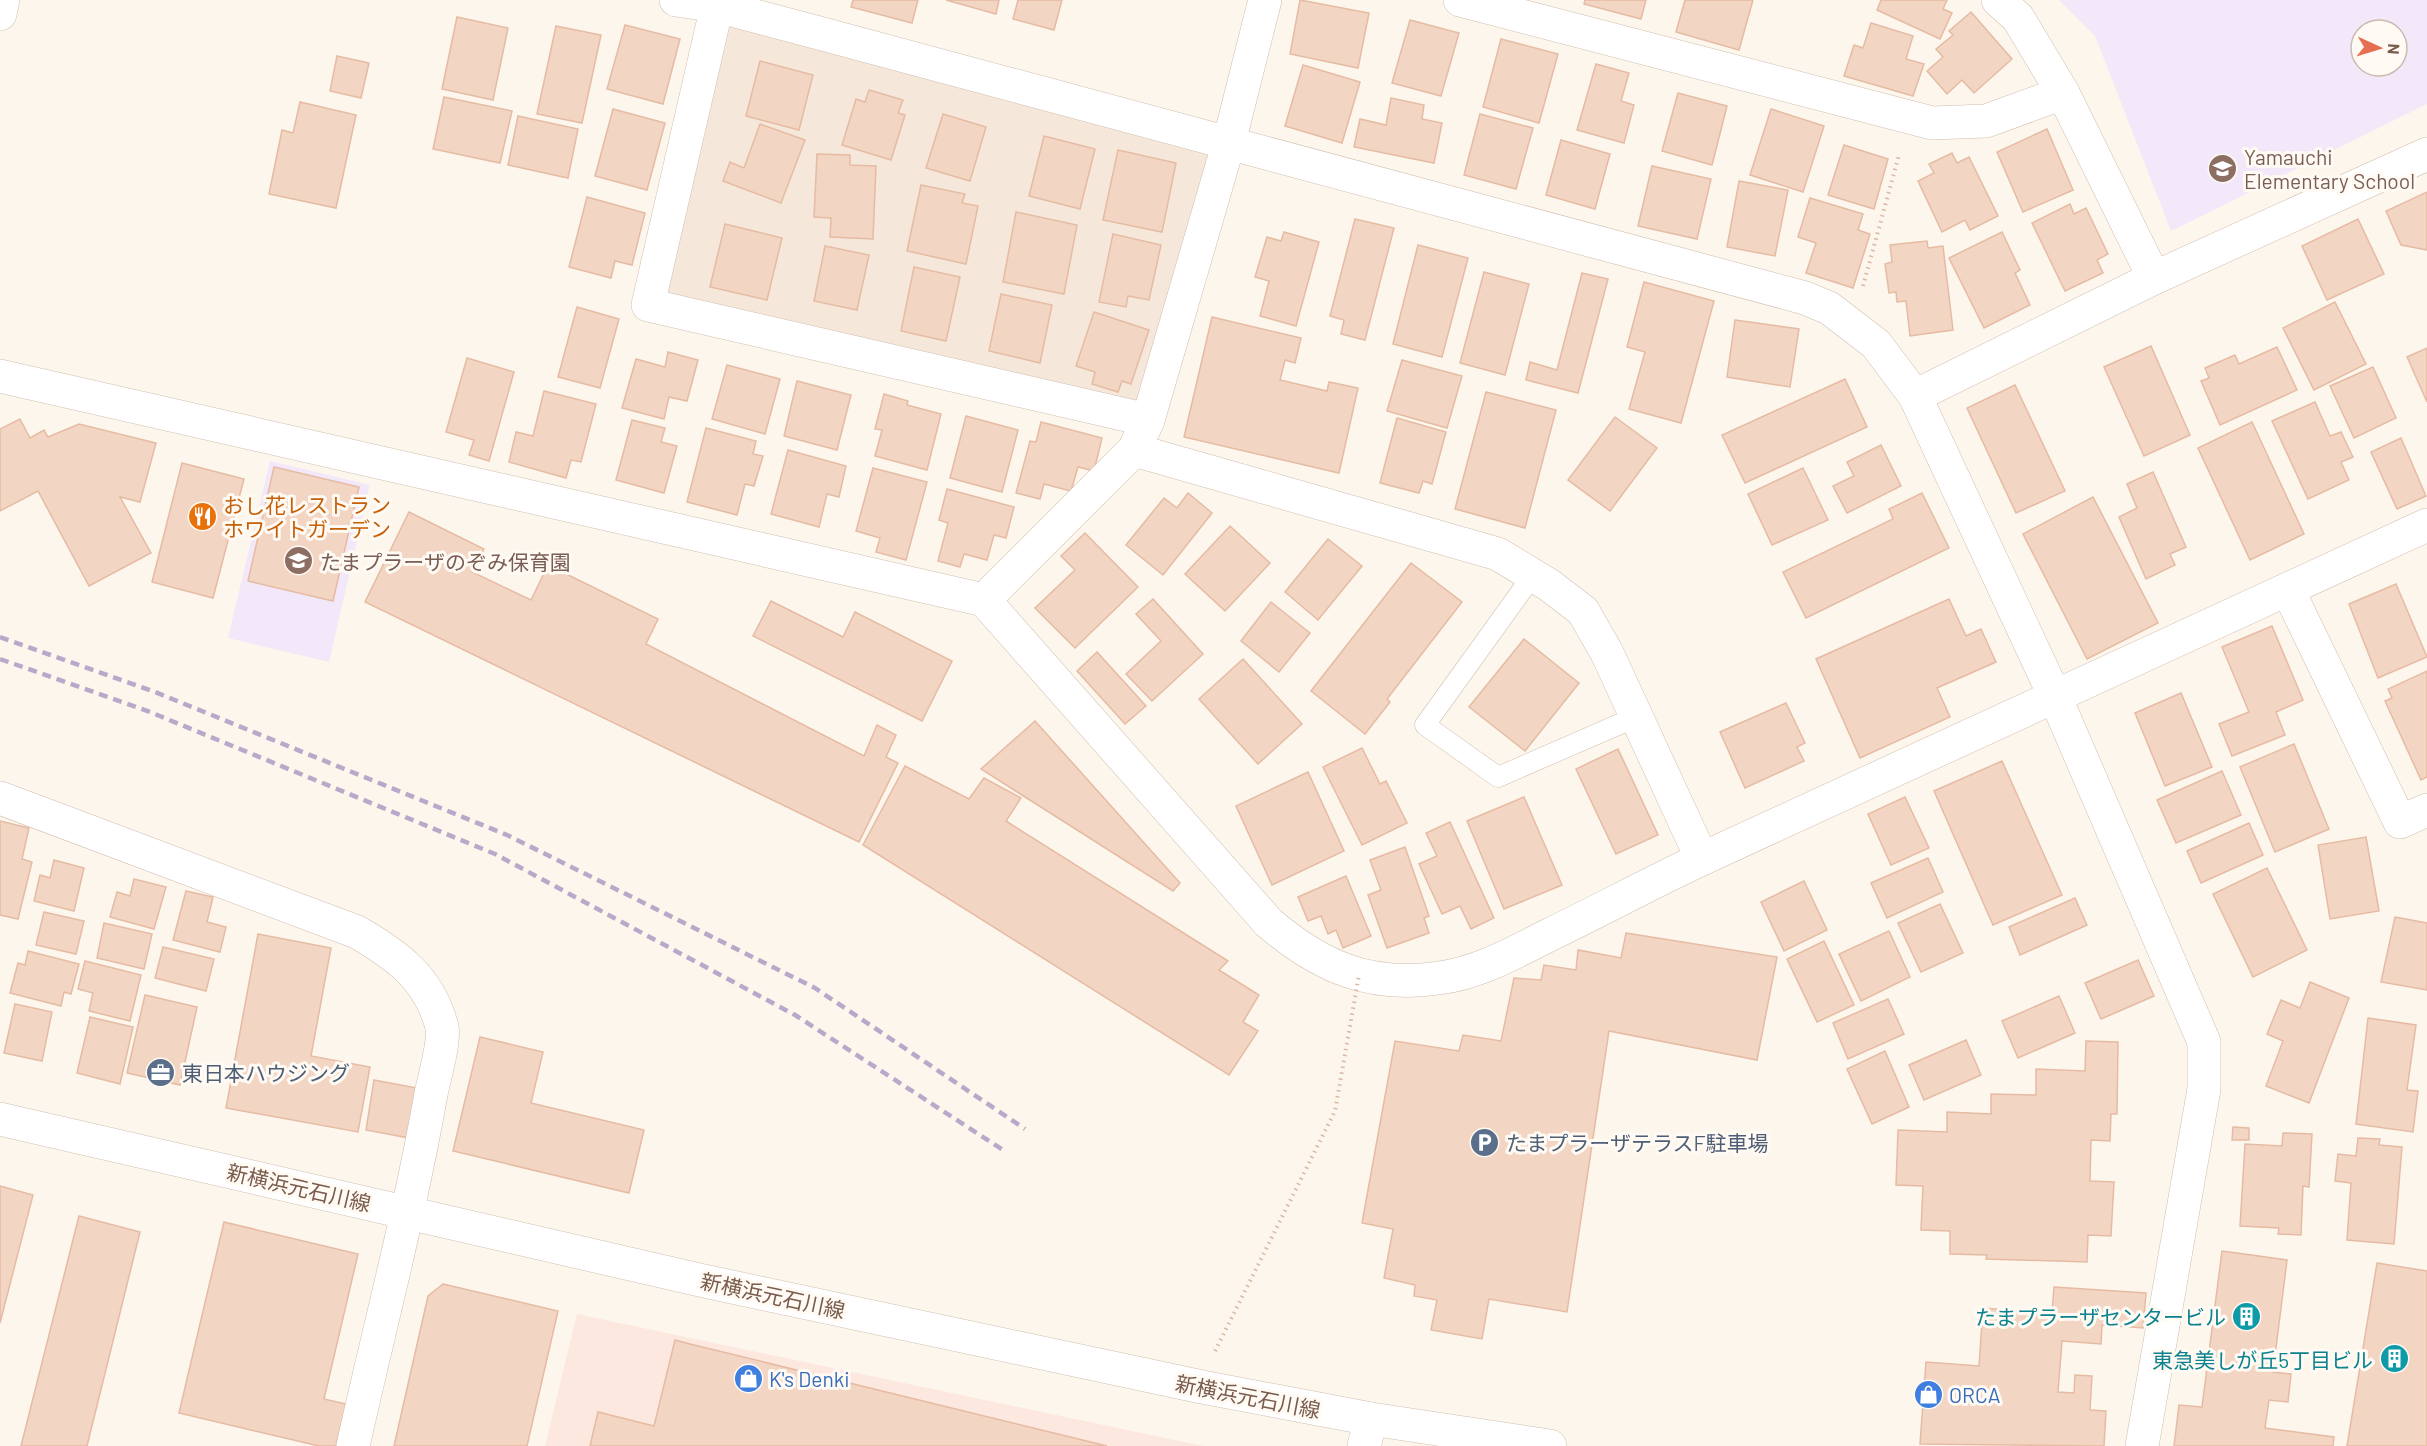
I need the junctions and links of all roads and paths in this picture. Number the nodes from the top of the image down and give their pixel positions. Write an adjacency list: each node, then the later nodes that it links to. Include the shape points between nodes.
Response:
1 (3, 0): 7 (street)
2 (676, 0): 6 (street)
3 (1265, 0): 10 (street)
4 (1460, 0): 9 (street)
5 (1998, 0): 8 (street, via 2018,18)
6 (717, 6): 10 (street); 16 (street, via 648,305)
7 (0, 14)
8 (2064, 93): 9 (street, via 1986,121 1932,123); 12 (street)
9 (1909, 116): 13 (path)
10 (1228, 141): 13 (street, via 1804,298 1829,308); 16 (street)
11 (2427, 154): 12 (street)
12 (2154, 278): 15 (street)
13 (1852, 326): 15 (street, via 1876,344)
14 (0, 376): 21 (street)
15 (1915, 396): 22 (street)
16 (1148, 420): 17 (street)
17 (1134, 450): 19 (street, via 1498,554); 21 (street)
18 (2427, 525): 20 (street)
19 (1533, 575): 23 (street, via 1583,611); 23 (lane, via 1425,725 1498,777)
20 (2288, 590): 22 (street); 25 (street, via 2400,822)
21 (984, 600): 27 (street, via 1269,923 1300,949)
22 (2056, 699): 26 (street); 34 (street, via 2204,1042 2204,1089)
23 (1636, 717): 26 (street)
24 (0, 798): 29 (street, via 357,932 410,968 426,990 443,1029)
25 (2427, 810)
26 (1702, 859): 27 (street, via 1488,966 1439,978 1384,980)
27 (1359, 975): 30 (path, bridge, via 1335,1111)
28 (0, 1119): 29 (street, 新横浜元石川線)
29 (408, 1212): 31 (street, 新横浜元石川線, via 1190,1385); 32 (street)
30 (1215, 1351)
31 (1368, 1433): 33 (street, 新横浜元石川線)
32 (353, 1446)
33 (1550, 1446)
34 (2142, 1446)

